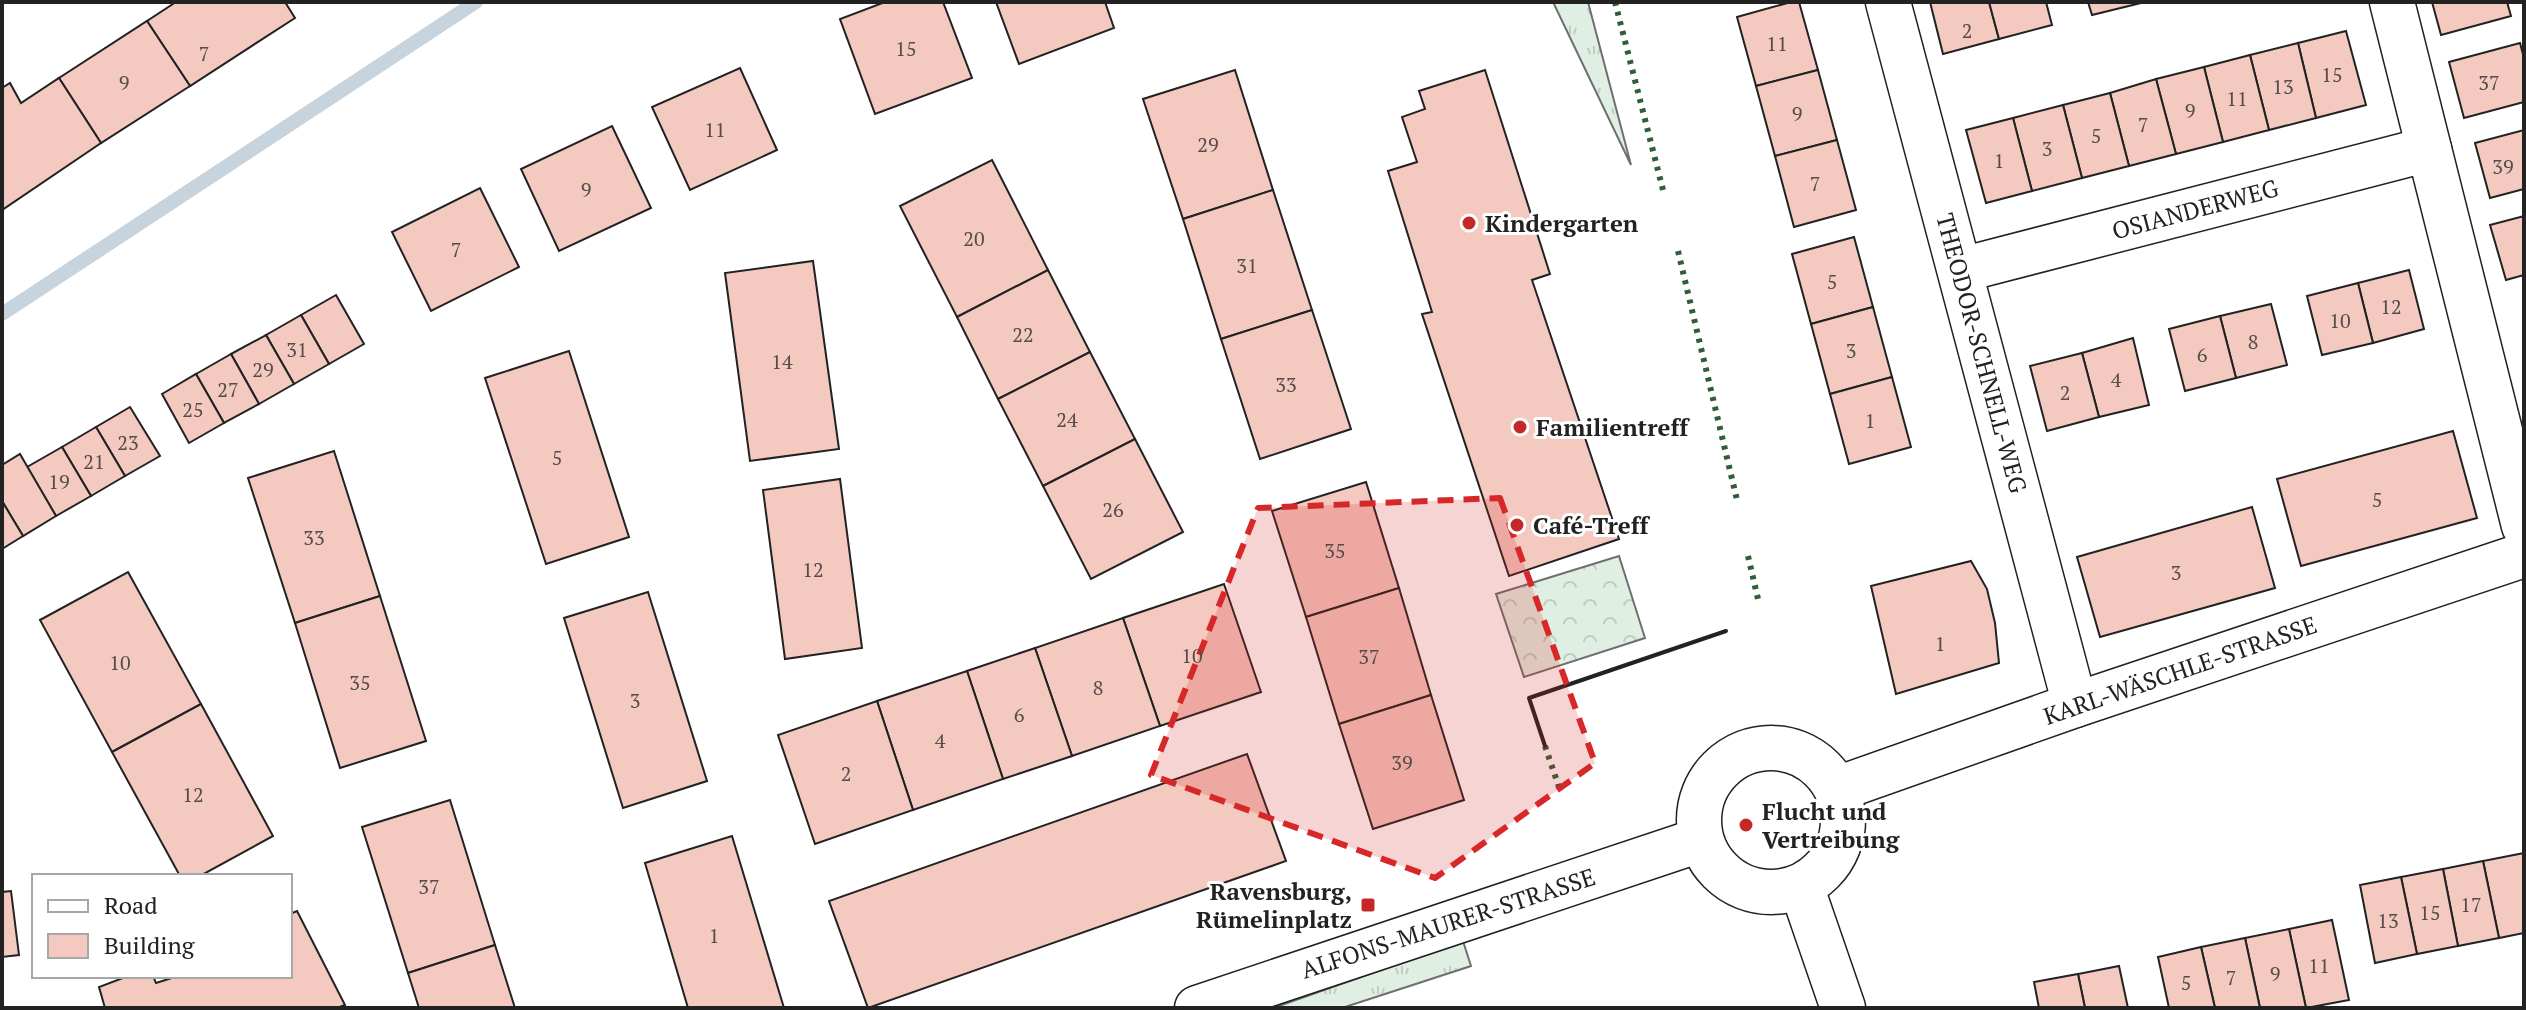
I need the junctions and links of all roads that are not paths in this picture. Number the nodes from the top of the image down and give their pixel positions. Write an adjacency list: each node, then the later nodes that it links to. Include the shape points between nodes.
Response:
1 (1888, 2): 4 (street, THEODOR-SCHNELL-WEG)
2 (2392, 2): 3 (street)
3 (2429, 149): 4 (street, OSIANDERWEG); 5 (street)
4 (1961, 270): 7 (street, THEODOR-SCHNELL-WEG)
5 (2524, 526)
6 (2524, 555): 7 (street, KARL-WÄSCHLE-STRASSE)
7 (2075, 705): 8 (street, KARL-WÄSCHLE-STRASSE)
8 (1837, 789): 9 (street, via 1806,756 1770,747 1747,750 1712,777 1702,796); 10 (street, via 1843,826 1839,845 1817,876)
9 (1700, 840): 10 (street, via 1720,872 1735,883 1756,891); 11 (street, ALFONS-MAURER-STRASSE)
10 (1801, 886): 12 (street)
11 (1197, 1008)
12 (1843, 1008)

